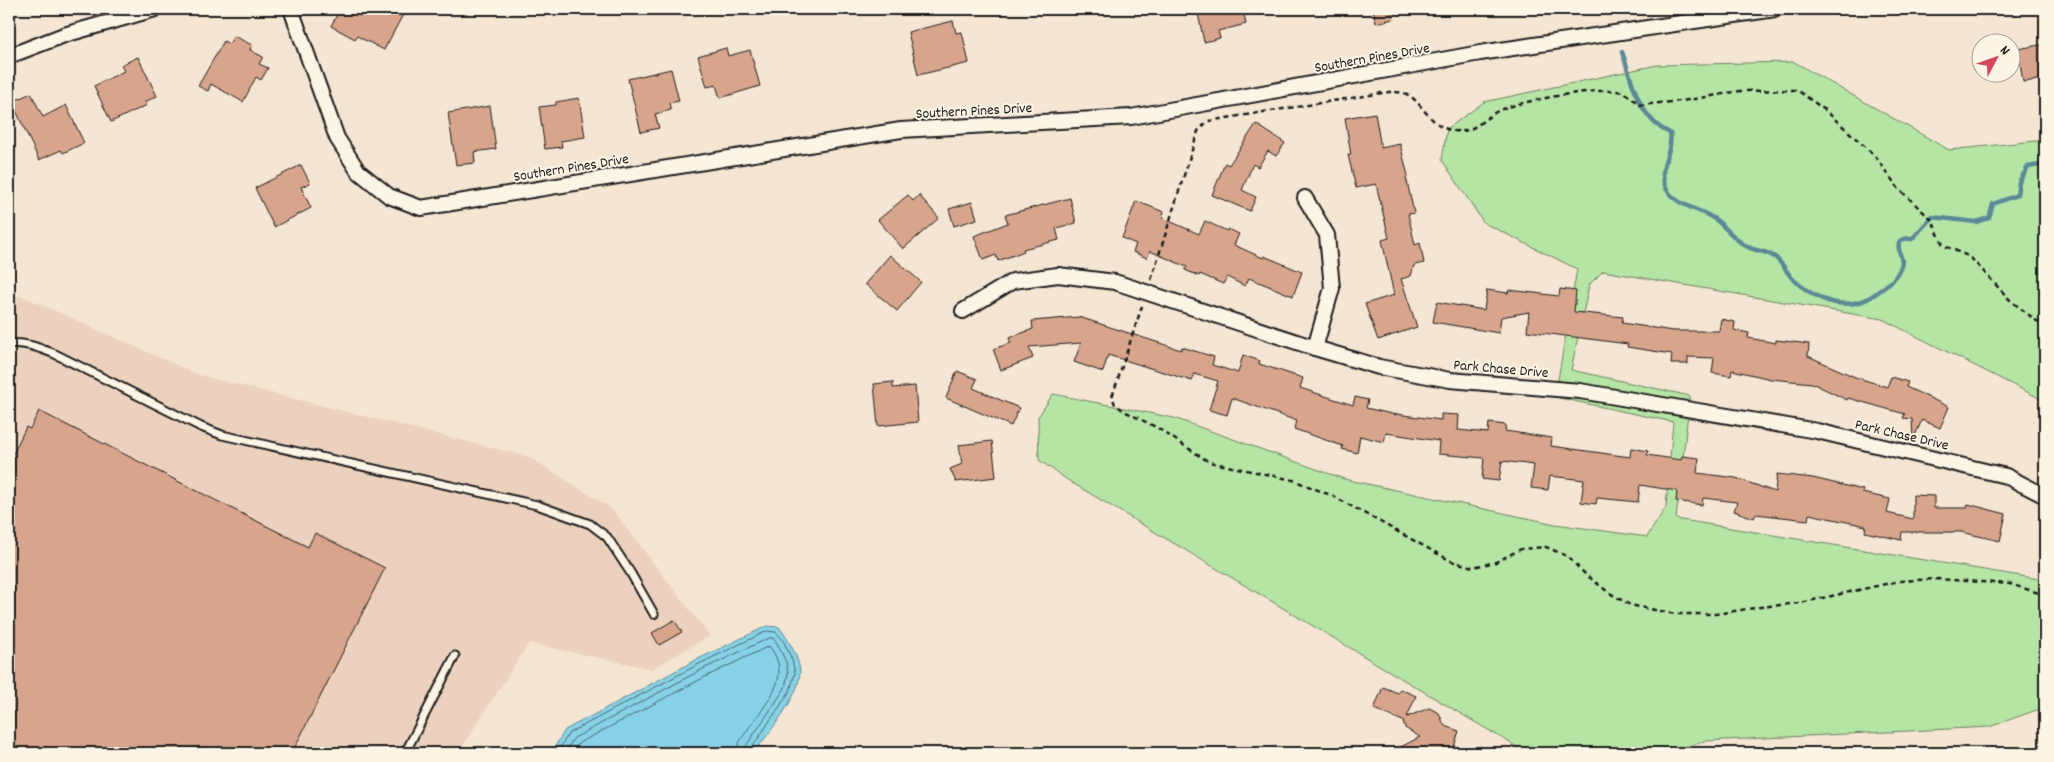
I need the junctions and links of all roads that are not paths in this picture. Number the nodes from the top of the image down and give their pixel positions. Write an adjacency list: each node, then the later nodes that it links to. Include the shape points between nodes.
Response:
1 (154, 9): 4 (street)
2 (291, 9): 3 (street, Southern Pines Drive, via 337,138 358,171 389,196 421,208 901,130 1132,117 1480,53)
3 (1771, 9)
4 (9, 56)
5 (1305, 198): 8 (street, via 1327,235 1332,288)
6 (964, 310): 8 (street, Park Chase Drive, via 1014,281 1058,275 1115,282)
7 (9, 344): 10 (lane, via 31,345 55,354 201,427 222,434 536,505 590,524 607,537)
8 (1315, 348): 9 (street, Park Chase Drive, via 1380,366 1450,380 1580,392 1816,430 2006,476)
9 (2045, 496)
10 (654, 614)
11 (454, 656): 12 (lane)
12 (405, 753)

